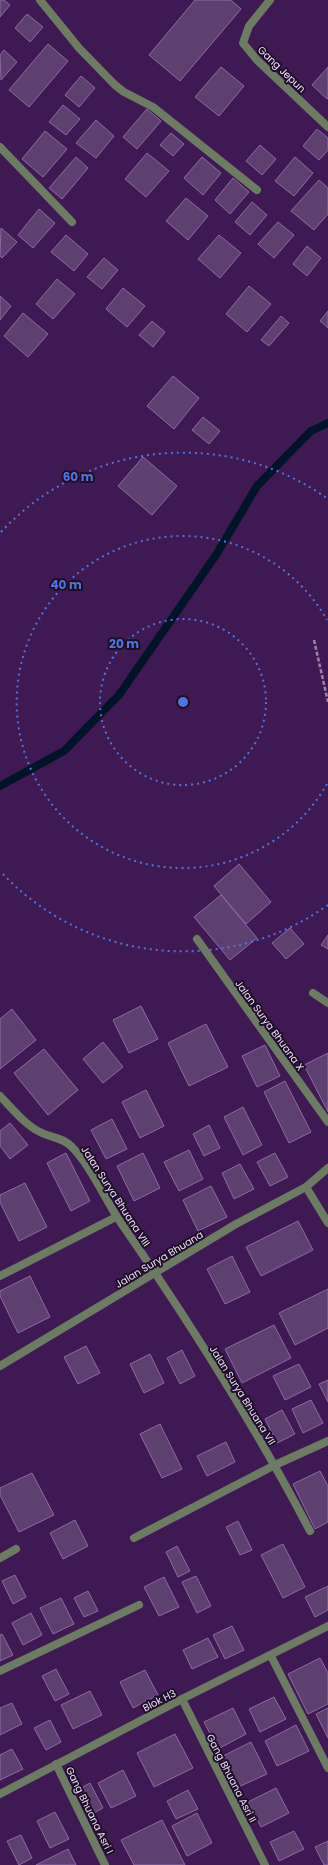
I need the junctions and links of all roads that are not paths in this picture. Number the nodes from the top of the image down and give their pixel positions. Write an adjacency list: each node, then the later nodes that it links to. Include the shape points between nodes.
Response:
1 (40, 0): 5 (street, via 79,48 115,85 159,111)
2 (270, 0): 3 (street, Gang Jepun, via 249,26 243,43)
3 (328, 127)
4 (0, 147): 6 (street)
5 (257, 190)
6 (72, 222)
7 (197, 939): 11 (street, Jalan Surya Bhuana X)
8 (313, 993): 9 (street)
9 (328, 1003)
10 (0, 1096): 14 (street, Jalan Surya Bhuana VIII, via 40,1132 71,1145 82,1158)
11 (328, 1122)
12 (328, 1168): 13 (street, Jalan Surya Bhuana)
13 (306, 1187): 15 (street); 16 (street, Jalan Surya Bhuana, via 236,1224)
14 (116, 1217): 16 (street, Jalan Surya Bhuana VIII); 17 (street)
15 (328, 1223)
16 (155, 1273): 18 (street, Jalan Surya Bhuana); 20 (street, Jalan Surya Bhuana VII)
17 (0, 1276)
18 (0, 1366)
19 (328, 1441): 20 (street)
20 (275, 1465): 21 (street, Jalan Surya Bhuana VII); 22 (street)
21 (310, 1531)
22 (134, 1538)
23 (16, 1549): 24 (street)
24 (0, 1558)
25 (139, 1605): 28 (street)
26 (328, 1626): 27 (street, Blok H3)
27 (271, 1656): 29 (street, Blok H3); 31 (street)
28 (0, 1671)
29 (182, 1699): 30 (street, Blok H3); 34 (street, Gang Bhuana Asri II)
30 (56, 1764): 32 (street, Blok H3); 33 (street, Gang Bhuana Asri I)
31 (328, 1768)
32 (0, 1794)
33 (105, 1865)
34 (265, 1865)

